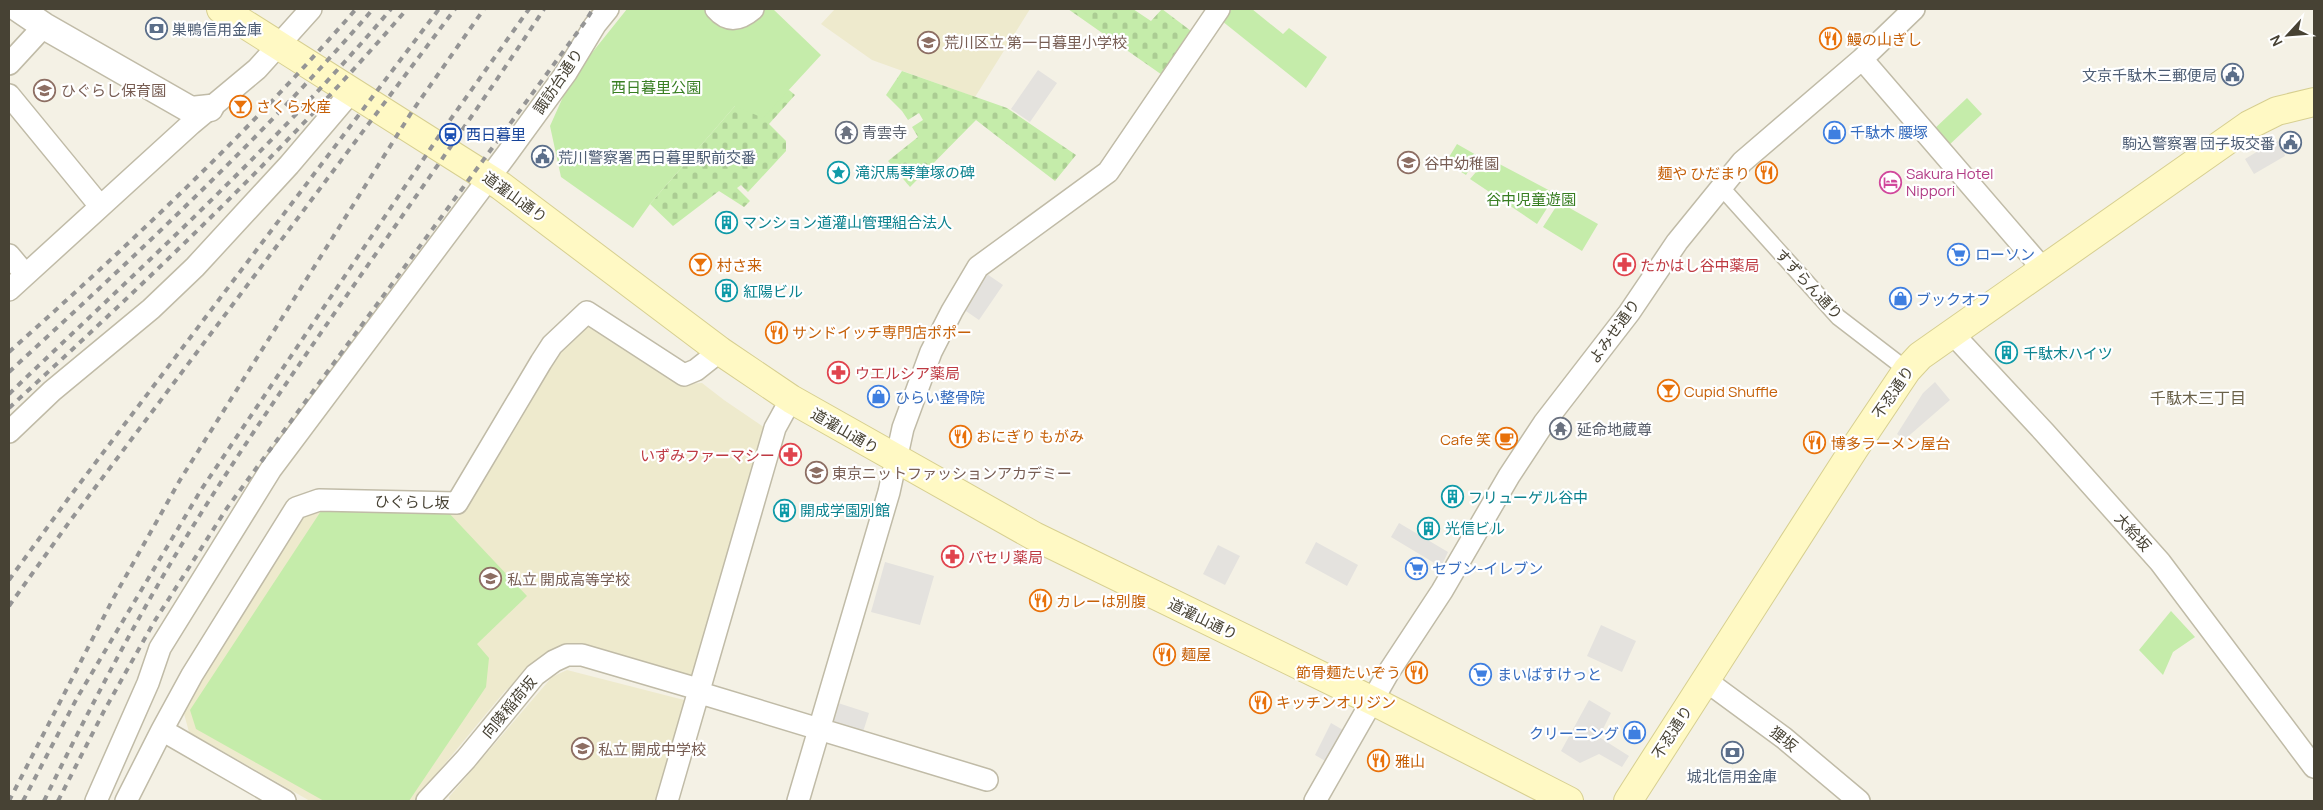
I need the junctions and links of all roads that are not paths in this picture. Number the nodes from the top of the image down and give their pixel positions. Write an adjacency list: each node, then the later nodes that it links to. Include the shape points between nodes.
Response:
1 (20, 9): 9 (street)
2 (221, 9): 10 (main road, 道灌山通り)
3 (311, 9): 10 (street)
4 (608, 9): 17 (street, 諏訪台通り)
5 (716, 9): 6 (street, via 729,19)
6 (753, 9)
7 (1219, 9): 29 (street, via 1108,172 978,267 930,352 903,428)
8 (1914, 9): 11 (street, よみせ通り)
9 (44, 26): 12 (street); 16 (street, via 190,110)
10 (279, 45): 13 (main road, 道灌山通り); 16 (street)
11 (1862, 59): 18 (street, よみせ通り, via 1771,135); 21 (street)
12 (9, 64)
13 (352, 91): 17 (main road, 道灌山通り); 28 (street, via 195,267)
14 (9, 95): 19 (street)
15 (2314, 102): 21 (main road, 不忍通り, via 2277,111 2249,125)
16 (210, 108): 19 (street)
17 (490, 178): 25 (main road, 道灌山通り); 37 (street, 諏訪台通り, via 271,469 160,648)
18 (1721, 187): 26 (street, すずらん通り, via 1838,317); 32 (street, よみせ通り, via 1544,423)
19 (100, 206): 22 (street)
20 (9, 255): 22 (street)
21 (2043, 269): 24 (main road, 不忍通り)
22 (25, 274): 23 (street)
23 (9, 290)
24 (1952, 333): 26 (main road, 不忍通り, via 1920,356); 35 (street, 大給坂, via 2160,562)
25 (720, 351): 27 (main road, 道灌山通り); 34 (street, ひぐらし坂, via 684,375 586,312 540,362 456,503 319,500 296,508 192,675)
26 (1907, 370): 30 (main road, 不忍通り)
27 (791, 400): 29 (main road, 道灌山通り); 31 (street, via 775,428)
28 (9, 432)
29 (896, 460): 32 (main road, 道灌山通り, via 1034,536); 33 (street)
30 (1705, 680): 45 (main road, 不忍通り); 46 (street, 狸坂, via 1784,738)
31 (698, 690): 33 (street, 向陵稲荷坂); 40 (street, 向陵稲荷坂, via 582,655 567,655 535,675); 41 (street)
32 (1373, 701): 43 (street, よみせ通り); 44 (main road, 道灌山通り)
33 (819, 728): 36 (street, 向陵稲荷坂); 42 (street)
34 (162, 730): 38 (street); 39 (street)
35 (2314, 767)
36 (988, 780)
37 (96, 801)
38 (126, 801)
39 (285, 801)
40 (427, 801)
41 (667, 801)
42 (798, 801)
43 (1315, 801)
44 (1569, 801)
45 (1628, 801)
46 (1859, 801)

